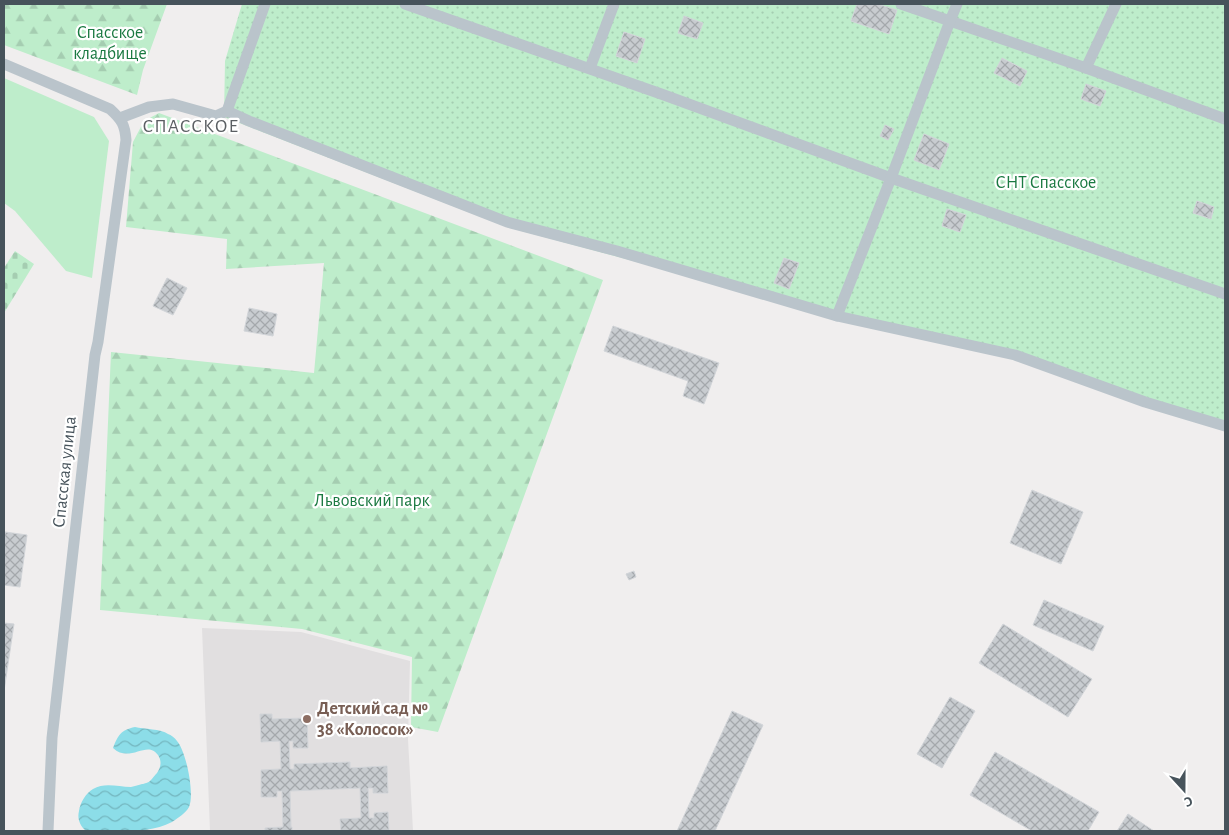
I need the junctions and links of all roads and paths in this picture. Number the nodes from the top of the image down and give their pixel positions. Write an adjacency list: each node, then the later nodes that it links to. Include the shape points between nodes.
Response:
1 (265, 4): 11 (street)
2 (405, 4): 9 (street)
3 (614, 4): 9 (street)
4 (901, 4): 7 (street)
5 (957, 4): 7 (street)
6 (1116, 4): 10 (street)
7 (950, 21): 10 (street); 14 (street)
8 (4, 64): 12 (street, via 110,109)
9 (590, 68): 14 (street)
10 (1086, 68): 13 (street)
11 (227, 111): 12 (street, via 216,116 173,104 149,107); 16 (street, via 506,222)
12 (120, 118): 18 (street, Спасская улица, via 126,140 95,355 56,698)
13 (1225, 119)
14 (892, 178): 15 (street); 16 (street)
15 (1225, 294)
16 (837, 316): 17 (street, via 1015,355 1145,402)
17 (1225, 426)
18 (48, 831)

